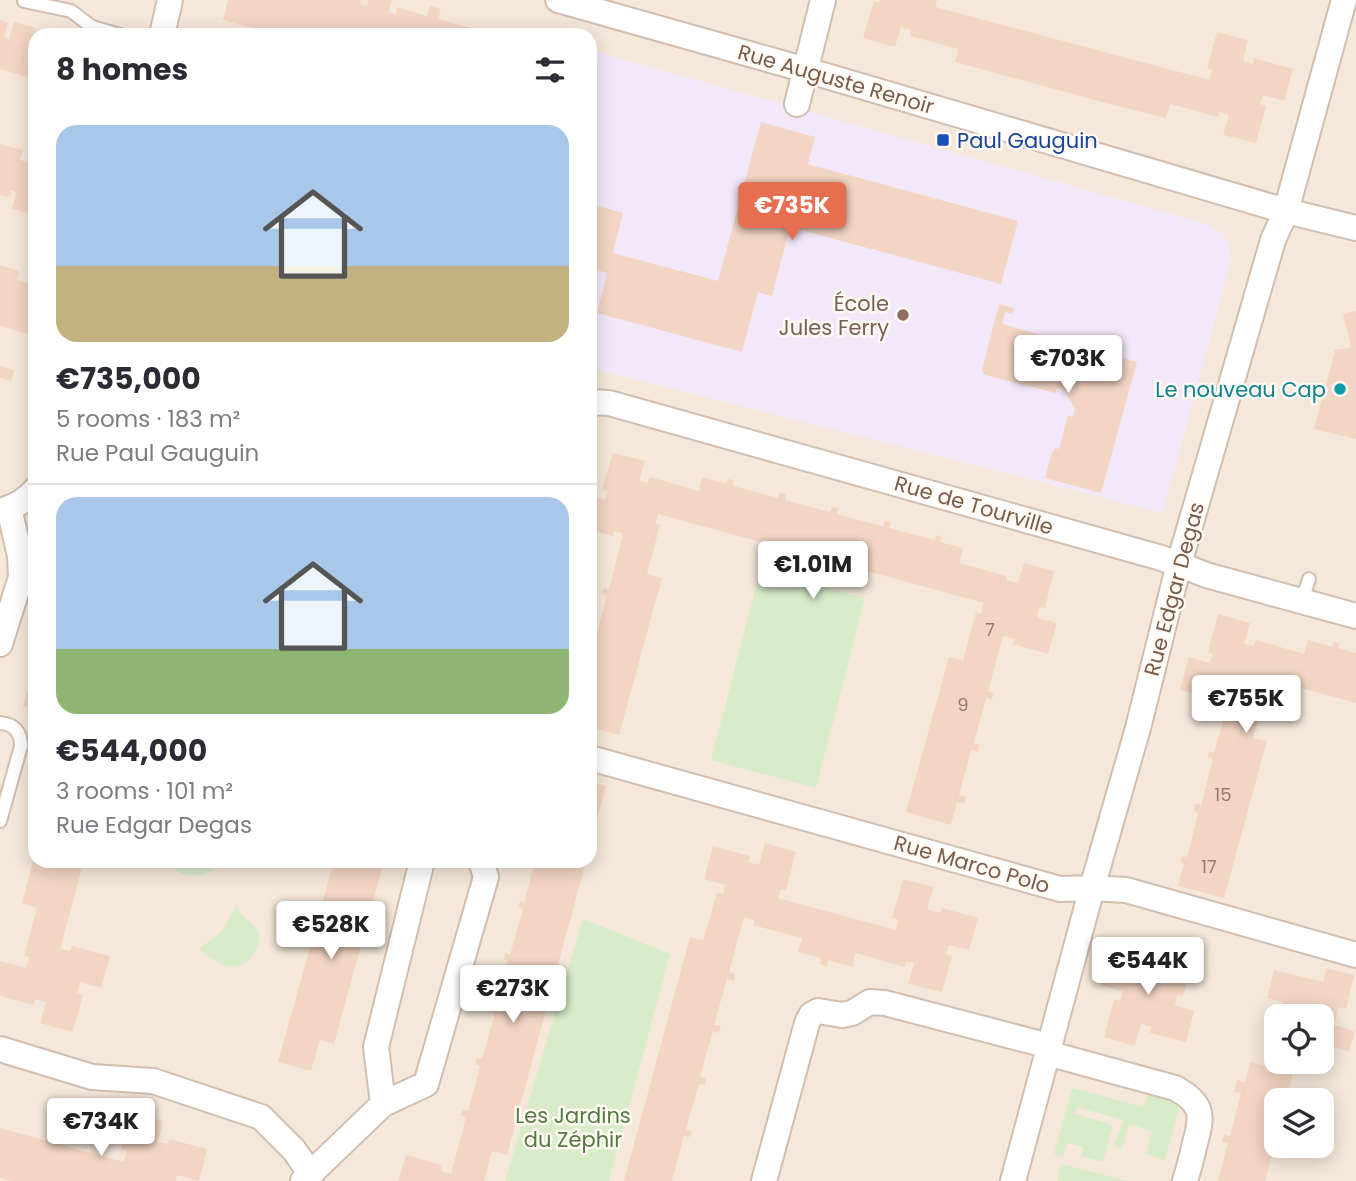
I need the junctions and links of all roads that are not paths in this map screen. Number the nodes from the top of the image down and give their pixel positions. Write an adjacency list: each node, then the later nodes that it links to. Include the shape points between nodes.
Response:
1 (170, 0): 7 (street)
2 (558, 0): 8 (street, Rue Auguste Renoir)
3 (823, 0): 8 (street)
4 (1344, 0): 10 (street, Rue Edgar Degas)
5 (24, 1): 6 (lane, via 71,11)
6 (96, 28)
7 (164, 28)
8 (806, 70): 9 (street); 10 (street, Rue Auguste Renoir)
9 (797, 104)
10 (1286, 211): 11 (street, Rue Auguste Renoir); 15 (street, Rue Edgar Degas, via 1273,240)
11 (1356, 228)
12 (597, 402): 15 (street, Rue de Tourville)
13 (28, 498): 14 (street)
14 (5, 510): 16 (street)
15 (1179, 564): 17 (street, Rue de Tourville, via 1206,575 1306,590); 24 (street, Rue Edgar Degas)
16 (28, 580): 18 (street)
17 (1356, 616)
18 (0, 644)
19 (0, 723): 21 (lane, via 16,729 21,737)
20 (597, 760): 24 (street, Rue Marco Polo, via 1060,889)
21 (0, 821)
22 (420, 868): 28 (street, via 376,1047)
23 (483, 868): 28 (street, via 486,877 426,1084)
24 (1092, 888): 25 (street, Rue Marco Polo, via 1126,890); 27 (street, Rue Edgar Degas)
25 (1356, 955)
26 (0, 1049): 29 (street, via 92,1077 153,1081 261,1116 294,1150)
27 (1048, 1050): 30 (street, via 885,1003 870,1002 842,1015 811,1014); 31 (street, Rue Edgar Degas); 32 (street, via 1189,1095 1201,1116)
28 (383, 1104): 29 (street)
29 (306, 1177)
30 (764, 1181)
31 (1013, 1181)
32 (1185, 1181)

